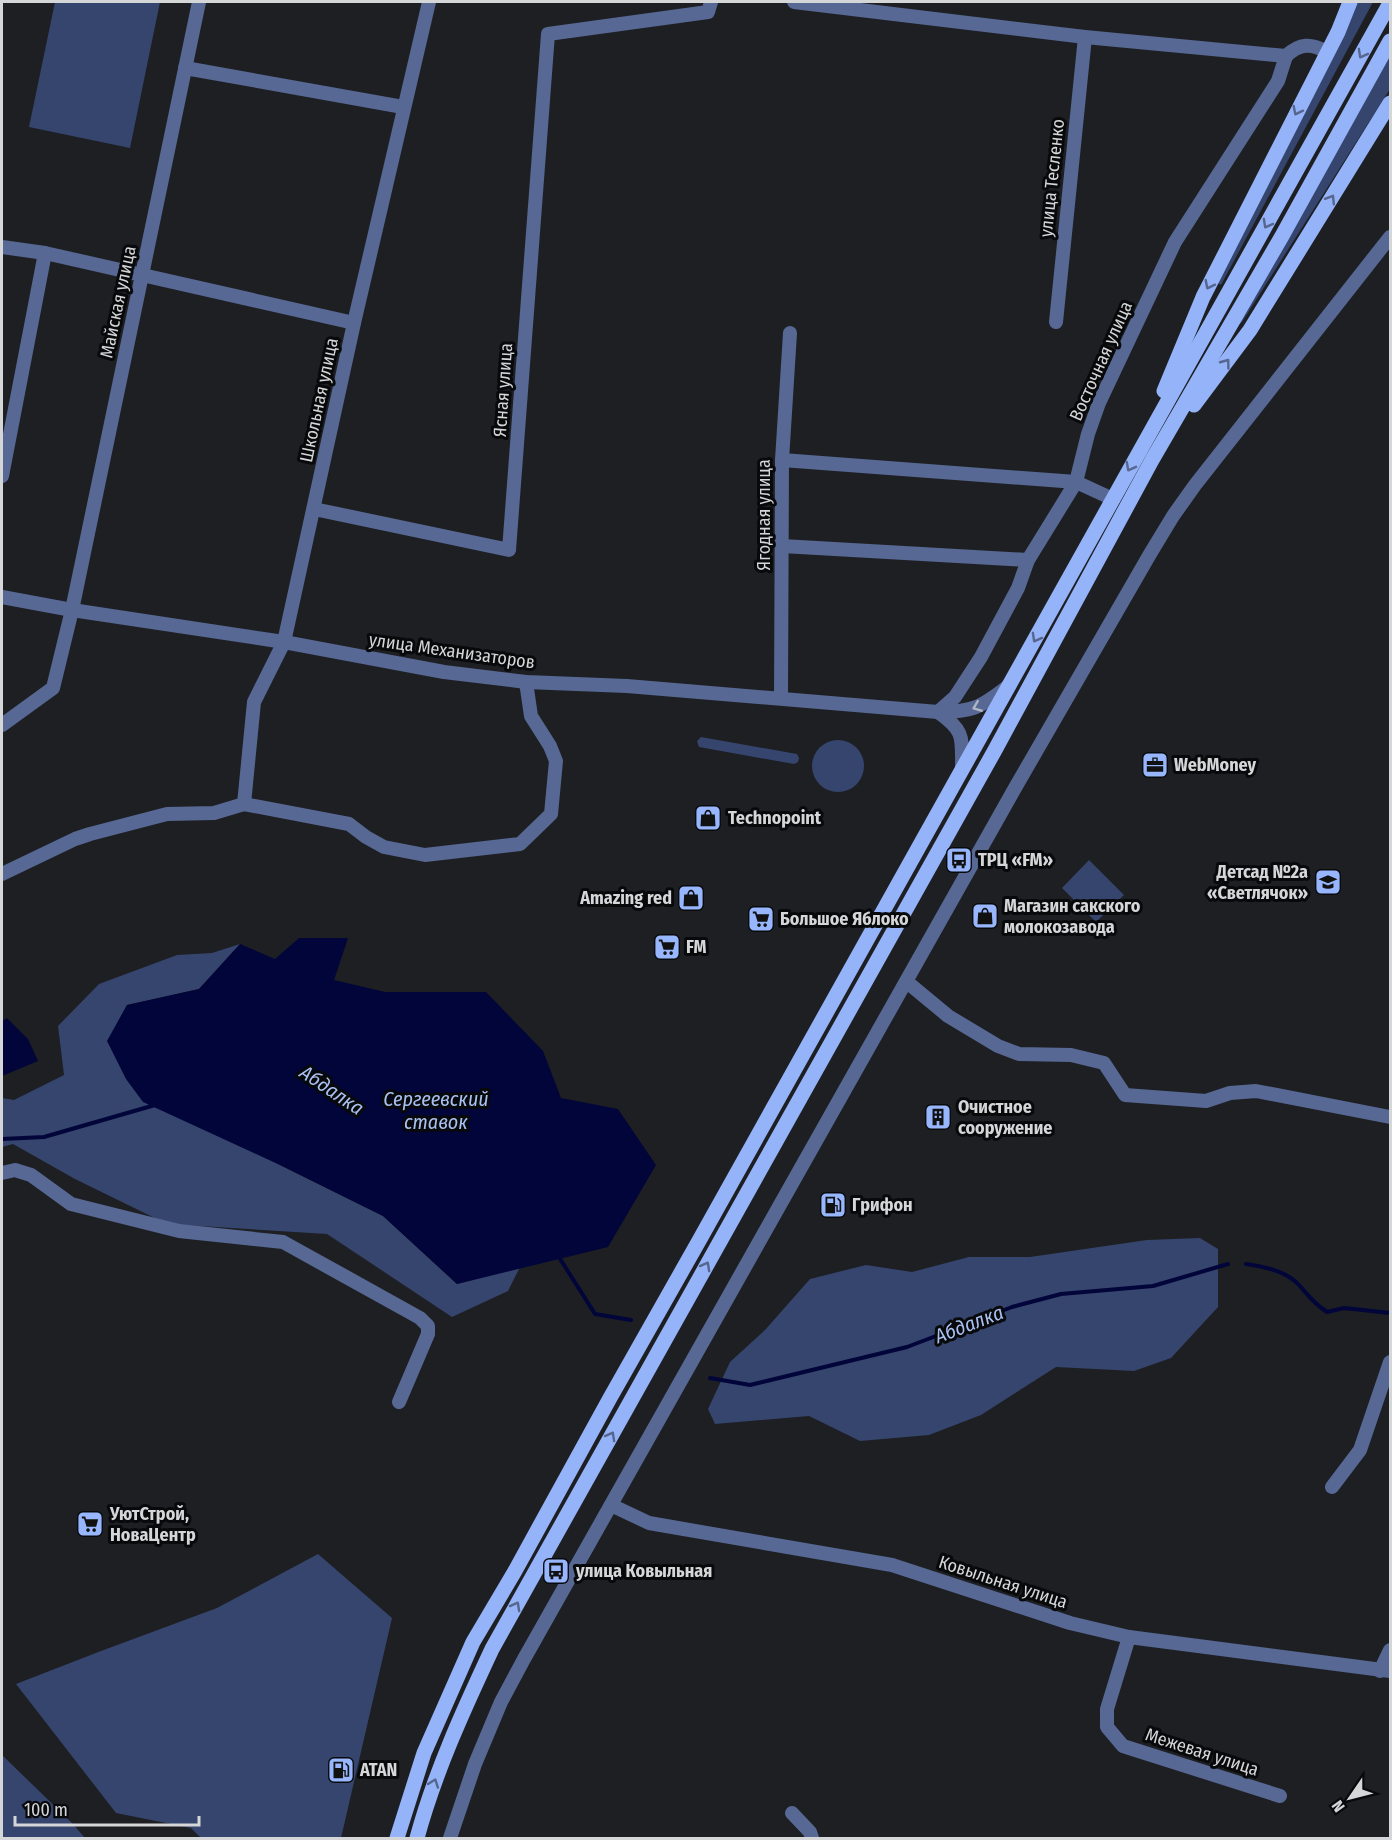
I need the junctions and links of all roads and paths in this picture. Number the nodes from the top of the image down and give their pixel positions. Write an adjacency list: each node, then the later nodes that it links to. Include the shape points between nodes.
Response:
1 (199, 2): 11 (street, Майская улица)
2 (429, 2): 13 (street, Школьная улица)
3 (794, 2): 7 (street)
4 (1350, 2): 9 (main road)
5 (1390, 3): 21 (main road, one-way to 21)
6 (710, 7): 27 (street, Ясная улица, via 548,33 509,550)
7 (1085, 37): 10 (street); 18 (street, улица Тесленко)
8 (1390, 41): 23 (main road)
9 (1327, 52): 10 (street, via 1305,45); 21 (main road, one-way to 21, via 1203,297)
10 (1286, 56): 25 (street, Восточная улица, via 1278,81 1175,242 1099,403)
11 (185, 68): 13 (street); 17 (street, Майская улица)
12 (1390, 104): 23 (main road, one-way to 12, via 1250,330)
13 (403, 107): 19 (street, Школьная улица)
14 (1390, 237): 41 (street, via 1173,516)
15 (2, 247): 16 (street)
16 (45, 253): 17 (street); 24 (street)
17 (142, 276): 19 (street); 31 (street, Майская улица)
18 (1056, 322)
19 (354, 323): 27 (street, Школьная улица)
20 (790, 333): 22 (street, Ягодная улица)
21 (1150, 431): 26 (main road, one-way to 26)
22 (782, 460): 25 (street); 28 (street, Ягодная улица)
23 (1152, 460): 54 (main road, one-way to 23, via 453,1731 492,1649 995,750)
24 (2, 476)
25 (1076, 482): 26 (street); 29 (street, Восточная улица)
26 (1113, 499): 34 (main road, one-way to 34)
27 (314, 509): 32 (street, Школьная улица)
28 (782, 546): 29 (street); 35 (street, Ягодная улица)
29 (1028, 560): 36 (street, Восточная улица, via 1018,588 981,657 955,697)
30 (2, 597): 31 (street, улица Механизаторов)
31 (72, 610): 32 (street, улица Механизаторов); 37 (street, Майская улица, via 53,688)
32 (284, 642): 33 (street, улица Механизаторов, via 444,672); 39 (street, Школьная улица, via 254,702)
33 (526, 682): 35 (street, улица Механизаторов); 39 (street, via 531,716 556,761 551,814 520,844 415,854 384,847 349,824)
34 (1010, 685): 36 (street, улица Механизаторов, one-way to 36, via 978,707); 38 (main road)
35 (781, 698): 36 (street, улица Механизаторов)
36 (938, 712): 38 (street, via 959,730)
37 (2, 724)
38 (962, 768): 53 (main road, via 473,1642 424,1753)
39 (244, 804): 40 (street, via 214,813 167,814 90,834)
40 (2, 874)
41 (907, 982): 42 (street, via 948,1016 998,1046 1019,1054 1071,1055 1104,1063 1125,1095 1206,1101 1256,1091); 47 (street)
42 (1390, 1117)
43 (2, 1173): 45 (street, via 15,1170 31,1175 71,1204 180,1231 283,1242 420,1318 428,1326 428,1334)
44 (1390, 1362): 46 (street, via 1360,1450)
45 (399, 1402)
46 (1332, 1486)
47 (611, 1505): 48 (street, Ковыльная улица, via 649,1522 892,1565 1070,1623); 55 (street, via 501,1702)
48 (1129, 1637): 50 (street, Ковыльная улица); 51 (street, Межевая улица, via 1107,1709 1107,1727 1123,1746)
49 (1390, 1650): 50 (street)
50 (1385, 1671)
51 (1280, 1796)
52 (792, 1813): 56 (street)
53 (396, 1839)
54 (417, 1839)
55 (450, 1839)
56 (812, 1839)

